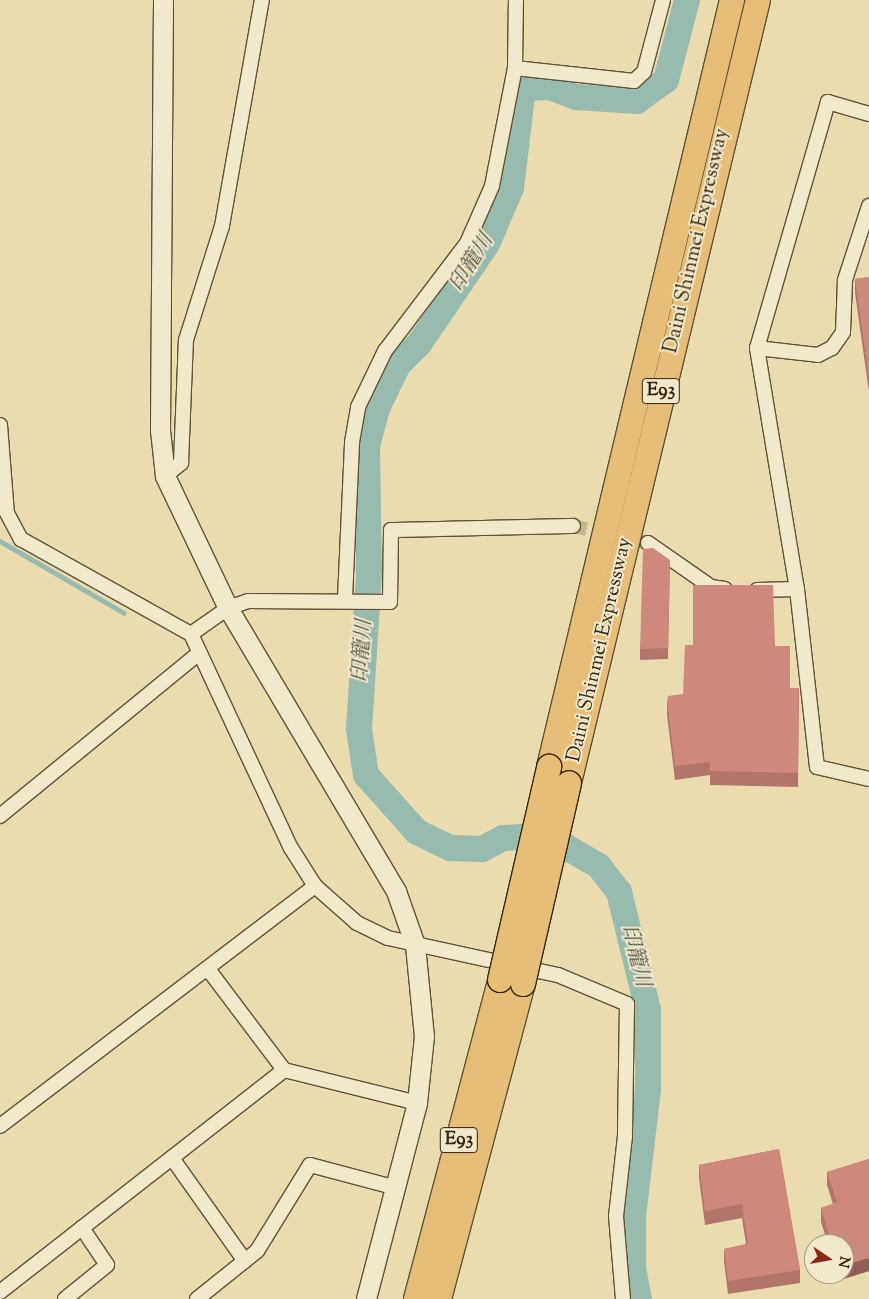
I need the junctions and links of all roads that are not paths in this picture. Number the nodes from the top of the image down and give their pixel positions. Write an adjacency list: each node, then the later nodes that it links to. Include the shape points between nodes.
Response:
1 (163, 0): 12 (street, via 160,430)
2 (262, 0): 12 (street, via 222,226 186,340 181,463)
3 (516, 0): 7 (street)
4 (663, 0): 7 (street, via 644,72 634,81)
5 (732, 0): 26 (highway, Daini Shinmei Expressway / E93, bridge, via 549,767)
6 (758, 0): 26 (highway, Daini Shinmei Expressway / E93, bridge, via 569,783)
7 (516, 68): 17 (street, via 492,186 467,243 385,350 358,407 352,442)
8 (869, 114): 10 (street, via 828,102)
9 (869, 206): 10 (street, via 846,280 843,332 832,348 818,354)
10 (757, 348): 16 (street)
11 (0, 425): 13 (street)
12 (165, 476): 18 (street)
13 (3, 515): 19 (street, via 21,539)
14 (572, 526): 17 (street, via 391,530 390,602)
15 (648, 543): 16 (street, via 711,587)
16 (797, 589): 21 (street, via 817,767)
17 (345, 598): 18 (street, via 248,601)
18 (228, 608): 19 (street); 24 (street, via 396,891)
19 (191, 634): 20 (street)
20 (198, 654): 22 (street); 23 (street, via 291,848)
21 (869, 779)
22 (0, 816)
23 (315, 886): 24 (street, via 357,922); 25 (street)
24 (415, 945): 28 (street, via 424,1036); 40 (street, via 558,975 627,1004 625,1136 616,1216)
25 (208, 969): 27 (street); 29 (street)
26 (511, 982): 38 (highway, Daini Shinmei Expressway / E93); 39 (highway, Daini Shinmei Expressway / E93)
27 (284, 1070): 28 (street); 30 (street)
28 (416, 1103): 31 (street)
29 (0, 1126)
30 (172, 1158): 32 (street); 33 (street)
31 (393, 1187): 33 (street, via 310,1164 257,1251); 37 (street)
32 (82, 1228): 34 (street); 35 (street, via 107,1265)
33 (245, 1261): 36 (street)
34 (0, 1292)
35 (65, 1299)
36 (197, 1299)
37 (366, 1299)
38 (416, 1299)
39 (439, 1299)
40 (623, 1299)

